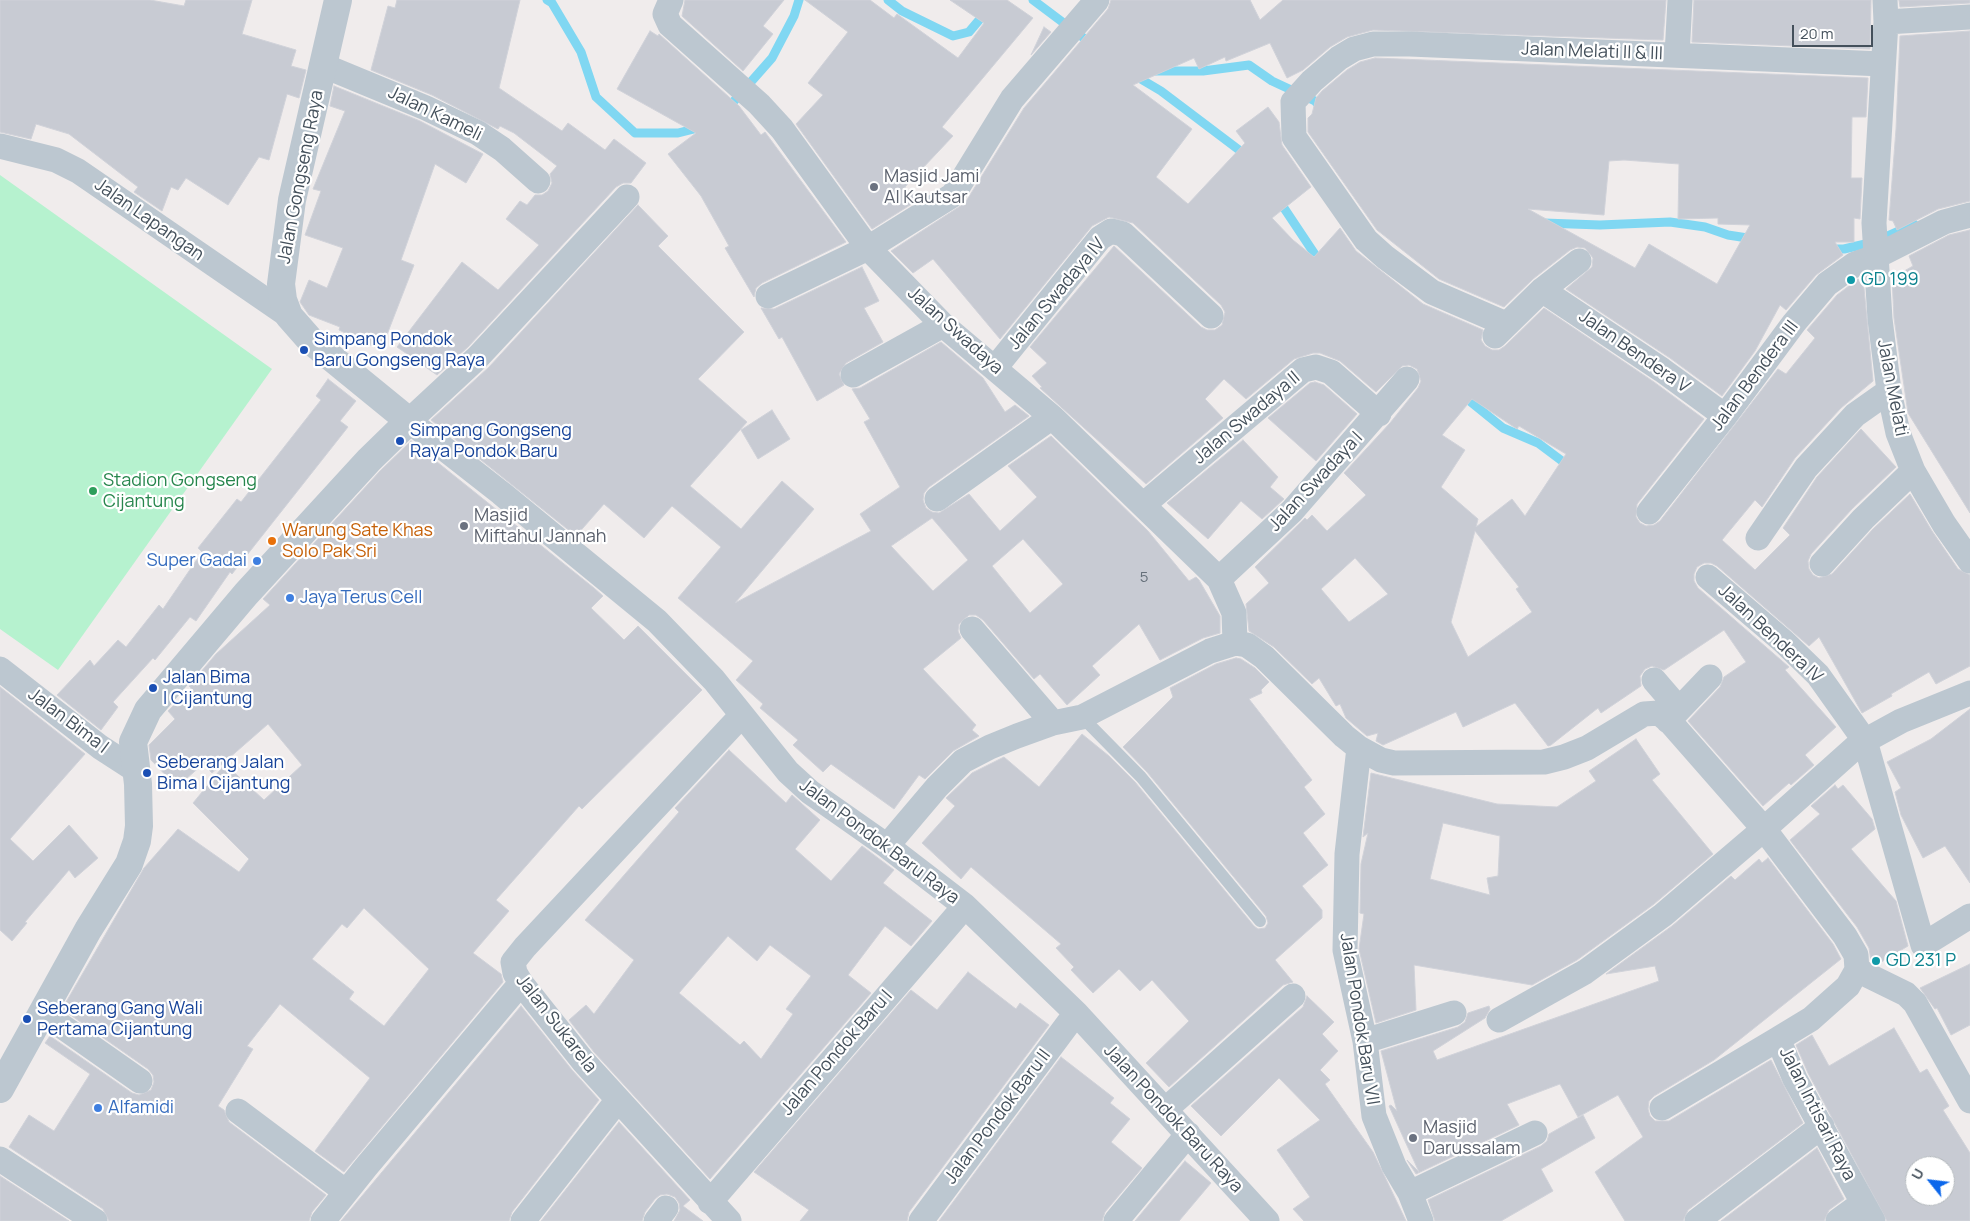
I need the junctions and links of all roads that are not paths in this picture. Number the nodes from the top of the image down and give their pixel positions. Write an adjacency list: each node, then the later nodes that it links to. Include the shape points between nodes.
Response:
1 (338, 0): 9 (street, Jalan Gongseng Raya)
2 (1680, 0): 7 (street)
3 (1094, 3): 14 (street, via 1012,99 953,195)
4 (668, 9): 14 (street, Jalan Swadaya, via 690,44 759,104 782,129)
5 (1885, 11): 6 (street); 8 (street, Jalan Melati)
6 (1970, 17)
7 (1677, 55): 8 (street, Jalan Melati II & III); 17 (street, Jalan Melati II & III, via 1373,44 1354,49 1339,58 1293,102 1294,137 1366,240 1432,292 1500,330)
8 (1883, 64): 15 (street, Jalan Melati)
9 (322, 65): 11 (street, Jalan Kameli, via 409,100 478,133); 19 (street, Jalan Gongseng Raya, via 292,200 283,300)
10 (0, 146): 19 (street, Jalan Lapangan, via 56,160 78,171)
11 (538, 181)
12 (627, 197): 29 (street, via 478,357)
13 (1970, 215): 15 (street, Jalan Bendera III, via 1944,222)
14 (868, 248): 18 (street); 21 (street, Jalan Swadaya)
15 (1875, 255): 25 (street, Jalan Melati); 27 (street, Jalan Bendera III, via 1855,264 1827,284)
16 (1579, 261): 17 (street)
17 (1542, 290): 27 (street, Jalan Bendera V)
18 (768, 296)
19 (289, 316): 29 (street, Jalan Gongseng Raya, via 311,341)
20 (1211, 316): 22 (street, Jalan Swadaya IV, via 1123,234 1111,231 1100,238)
21 (943, 325): 22 (street, Jalan Swadaya); 23 (street)
22 (995, 368): 28 (street, Jalan Swadaya)
23 (853, 375)
24 (1407, 379): 26 (street, Jalan Swadaya I)
25 (1889, 391): 30 (street, Jalan Melati, via 1898,433); 34 (street, via 1854,415 1806,468)
26 (1379, 414): 32 (street, Jalan Swadaya II, via 1331,372 1316,367 1303,370); 38 (street, Jalan Swadaya I, via 1292,511)
27 (1725, 416): 33 (street, Jalan Bendera III)
28 (1052, 417): 31 (street); 32 (street, Jalan Swadaya)
29 (409, 421): 46 (street, Jalan Pondok Baru Raya, via 657,621 714,680); 51 (street, via 246,594 148,710 133,742)
30 (1913, 471): 35 (street, Jalan Melati); 36 (street)
31 (937, 499)
32 (1143, 505): 38 (street, Jalan Swadaya)
33 (1649, 512)
34 (1758, 538)
35 (1970, 561)
36 (1822, 564)
37 (1708, 577): 49 (street, Jalan Bendera IV, via 1818,675)
38 (1219, 579): 40 (street, Jalan Swadaya, via 1234,614)
39 (972, 628): 48 (street)
40 (1235, 643): 47 (street, via 1210,651); 50 (street, via 1247,645 1264,657)
41 (0, 669): 51 (street, Jalan Bima I, via 100,747)
42 (1710, 677): 45 (street)
43 (1654, 680): 45 (street)
44 (1970, 693): 49 (street, via 1901,721)
45 (1674, 715): 50 (street, via 1649,712 1587,748 1544,762 1394,763); 52 (street)
46 (741, 716): 53 (street, Jalan Pondok Baru Raya, via 788,772 810,792); 58 (street, Jalan Sukarela, via 525,947 513,962)
47 (1082, 717): 48 (street); 56 (lane, via 1141,777)
48 (1054, 723): 53 (street, via 990,747 963,761)
49 (1857, 747): 52 (street); 55 (street, via 1923,945)
50 (1359, 748): 65 (street, Jalan Pondok Baru VII, via 1347,854 1344,926 1345,950)
51 (137, 771): 60 (street, via 139,826 129,864 88,930)
52 (1764, 829): 57 (street, via 1852,946); 63 (street, via 1663,915 1593,966)
53 (887, 846): 54 (street, Jalan Pondok Baru Raya)
54 (965, 906): 61 (street, Jalan Pondok Baru Raya); 79 (street, Jalan Pondok Baru I)
55 (1970, 916)
56 (1260, 921)
57 (1857, 970): 64 (street, Jalan Intisari Raya, via 1848,986 1818,1013); 69 (street, via 1906,994 1915,1003)
58 (521, 983): 68 (street, Jalan Sukarela); 77 (street)
59 (1293, 996): 71 (street)
60 (43, 1013): 66 (street); 67 (street)
61 (1076, 1013): 71 (street, Jalan Pondok Baru Raya); 85 (street, Jalan Pondok Baru II)
62 (1454, 1013): 65 (street)
63 (1500, 1020)
64 (1778, 1039): 70 (street); 73 (street, Jalan Intisari Raya, via 1795,1080)
65 (1365, 1041): 78 (street, Jalan Pondok Baru VII, via 1374,1116 1394,1166)
66 (140, 1080)
67 (0, 1089)
68 (617, 1100): 79 (street, Jalan Sukarela); 83 (street)
69 (1970, 1101)
70 (1662, 1108)
71 (1166, 1109): 75 (street, Jalan Pondok Baru Raya)
72 (238, 1111): 77 (street)
73 (1822, 1126): 80 (street, Jalan Intisari Raya); 89 (street)
74 (1535, 1133): 78 (street)
75 (1188, 1134): 86 (street); 87 (street, Jalan Pondok Baru Raya)
76 (0, 1159): 81 (street)
77 (346, 1192): 82 (street)
78 (1410, 1192): 88 (street, Jalan Pondok Baru VII)
79 (710, 1202): 84 (street, Jalan Sukarela)
80 (1868, 1212): 90 (street)
81 (95, 1221)
82 (323, 1221)
83 (523, 1221)
84 (729, 1221)
85 (921, 1221)
86 (1116, 1221)
87 (1268, 1221)
88 (1421, 1221)
89 (1697, 1221)
90 (1838, 1221)

